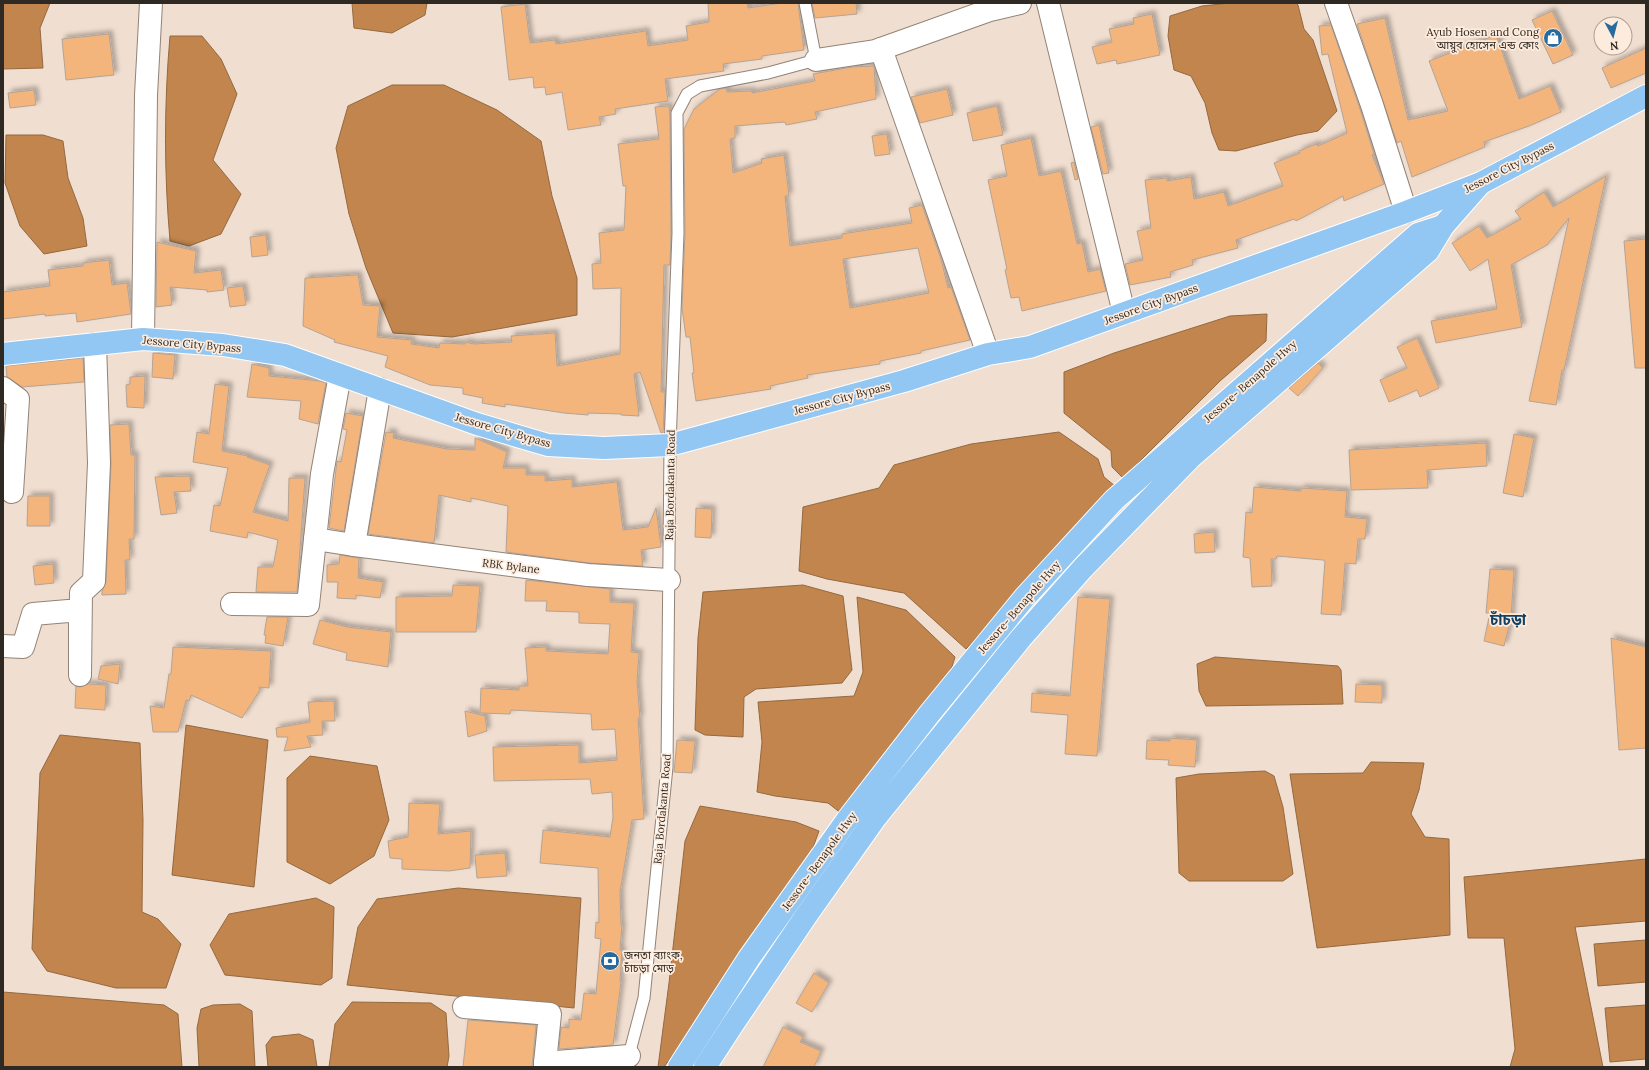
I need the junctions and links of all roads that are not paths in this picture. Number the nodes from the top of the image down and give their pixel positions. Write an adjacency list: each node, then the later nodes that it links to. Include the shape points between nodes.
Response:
1 (151, 3): 13 (street, via 146,95)
2 (805, 3): 7 (lane)
3 (1020, 3): 6 (street, via 990,10)
4 (1048, 3): 12 (street)
5 (1336, 3): 10 (street)
6 (881, 49): 7 (street); 16 (street)
7 (816, 60): 20 (lane, Raja Bordakanta Road, via 768,73 700,86 686,94 677,113 678,233)
8 (1646, 96): 9 (highway, Jessore City Bypass)
9 (1481, 184): 10 (highway, Jessore City Bypass); 11 (highway, Jessore- Benapole Hwy)
10 (1406, 212): 12 (highway, Jessore City Bypass)
11 (1443, 226): 30 (highway, Jessore- Benapole Hwy, via 1418,234 1114,500 1025,597 847,820 749,958); 31 (highway, Jessore- Benapole Hwy, via 1428,251 1190,458 1083,568 1021,638 876,817)
12 (1124, 313): 16 (highway, Jessore City Bypass, via 1030,347)
13 (143, 339): 14 (highway, Jessore City Bypass); 17 (highway, Jessore City Bypass, via 223,345 285,355)
14 (95, 344): 15 (highway, Jessore City Bypass); 26 (street, via 98,463 94,581 80,593 80,601 80,623 80,630 80,645 80,653 80,660 80,668 80,675 80,610 33,614 23,646)
15 (3, 354)
16 (988, 354): 20 (highway, Jessore City Bypass, via 904,381)
17 (340, 375): 19 (highway, Jessore City Bypass); 22 (street, via 322,474)
18 (3, 388): 21 (street, via 18,399)
19 (380, 389): 20 (highway, Jessore City Bypass, via 477,424 548,445 604,448); 23 (street)
20 (670, 444): 24 (lane, Raja Bordakanta Road)
21 (12, 492)
22 (315, 539): 23 (street, RBK Bylane); 25 (street, via 308,606)
23 (354, 544): 24 (street, RBK Bylane, via 588,576)
24 (669, 580): 28 (lane, Raja Bordakanta Road, via 667,767 644,998)
25 (232, 604)
26 (3, 646)
27 (464, 1007): 29 (street, via 550,1014)
28 (628, 1062): 29 (street)
29 (545, 1065)
30 (678, 1067)
31 (705, 1067)

